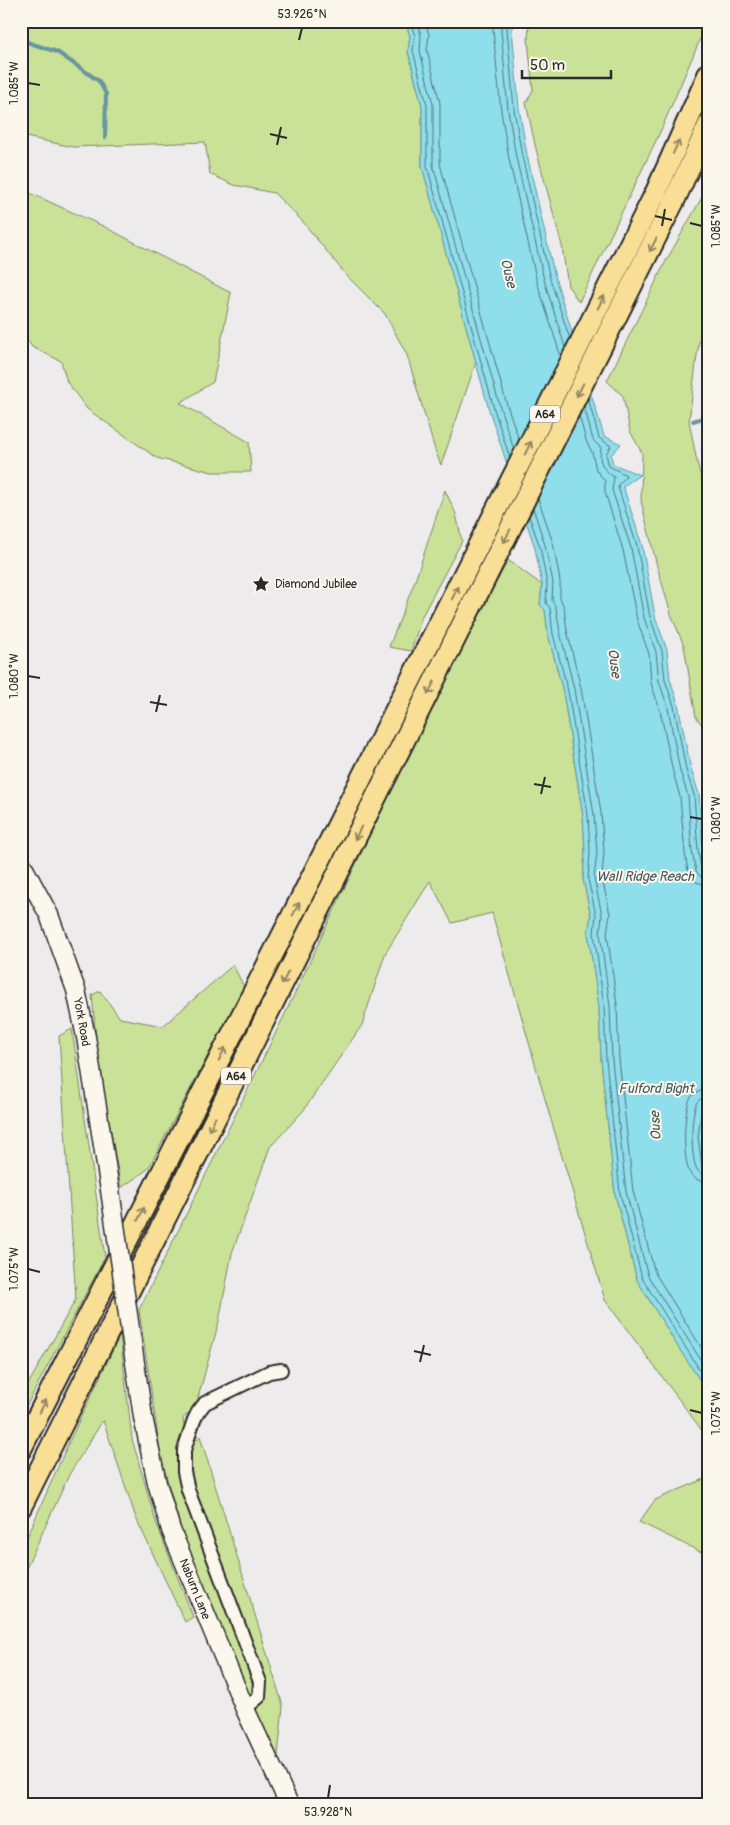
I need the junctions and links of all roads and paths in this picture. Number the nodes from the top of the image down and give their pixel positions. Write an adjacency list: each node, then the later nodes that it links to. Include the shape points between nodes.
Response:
1 (709, 73): 6 (highway, A64, one-way to 1, via 434,636 656,192)
2 (709, 124): 7 (highway, A64, one-way to 7, via 674,201)
3 (21, 863): 4 (main road, York Road, bridge, via 50,915 76,990 86,1037)
4 (135, 1363): 8 (main road, Naburn Lane, via 143,1418 171,1530)
5 (281, 1370): 8 (street, via 270,1372 206,1403 194,1420 184,1450 188,1490 260,1682 259,1697)
6 (21, 1449)
7 (21, 1508)
8 (245, 1709): 9 (main road, Naburn Lane)
9 (290, 1804)

